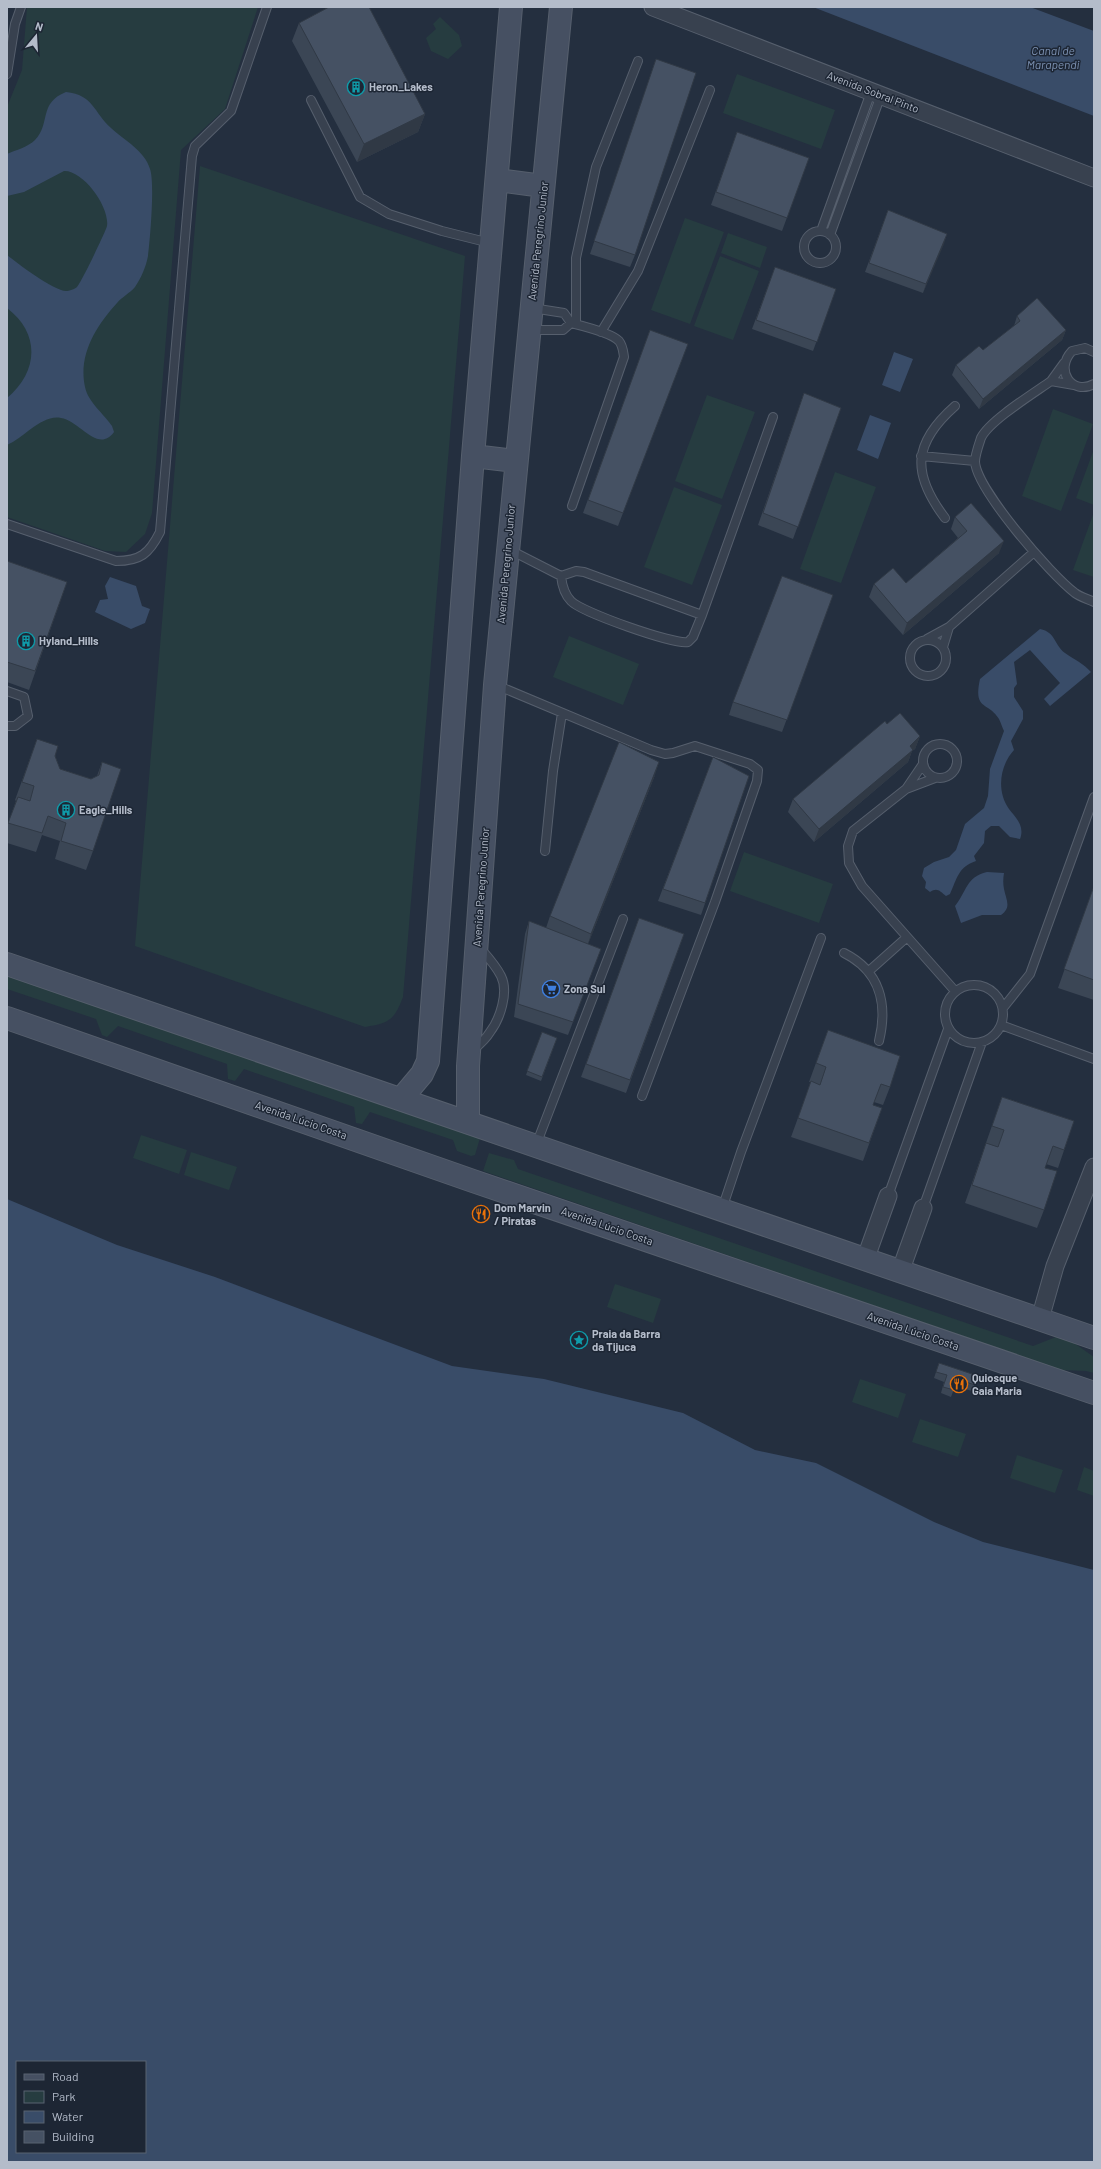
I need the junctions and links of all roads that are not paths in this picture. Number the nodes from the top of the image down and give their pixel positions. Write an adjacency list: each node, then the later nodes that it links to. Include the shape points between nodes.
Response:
1 (21, 7): 7 (lane, via 15,24)
2 (267, 7): 34 (lane, via 231,111 195,146 192,156 160,532 154,544 141,557 116,561)
3 (512, 7): 12 (street)
4 (561, 7): 13 (street, Avenida Peregrino Junior)
5 (653, 7): 9 (street, Avenida Sobral Pinto)
6 (638, 61): 18 (lane, via 596,167 576,258)
7 (7, 74)
8 (710, 90): 20 (lane, via 638,271)
9 (876, 93): 11 (street, Avenida Sobral Pinto); 14 (lane, via 860,124); 15 (lane)
10 (311, 100): 16 (lane, via 360,197 389,214)
11 (1094, 178)
12 (497, 180): 13 (street); 16 (street)
13 (543, 186): 17 (street, Avenida Peregrino Junior)
14 (820, 231): 15 (lane); 15 (lane, via 810,234 804,243 805,253 812,261 822,263 832,258 836,249)
15 (830, 235)
16 (491, 243): 28 (street)
17 (532, 308): 18 (lane, via 564,313); 19 (street, Avenida Peregrino Junior)
18 (573, 324): 19 (lane, via 564,330); 20 (lane)
19 (529, 330): 30 (street, Avenida Peregrino Junior)
20 (600, 332): 32 (lane, via 619,341 624,357)
21 (1094, 352): 22 (lane, via 1078,349 1072,352)
22 (1065, 362): 23 (lane); 25 (lane, via 1066,375)
23 (1051, 381): 25 (lane); 31 (lane, via 991,425 982,438)
24 (1094, 384): 25 (lane, via 1087,387)
25 (1074, 385)
26 (955, 406): 29 (lane, via 932,430 922,448)
27 (773, 417): 39 (lane)
28 (473, 456): 30 (street); 69 (street, via 428,1061 419,1079)
29 (921, 456): 31 (lane); 33 (lane, via 920,466 924,481)
30 (516, 461): 35 (street, Avenida Peregrino Junior)
31 (975, 461): 36 (lane, via 980,478 989,493)
32 (572, 506)
33 (944, 518)
34 (7, 524)
35 (508, 549): 37 (lane); 43 (street, Avenida Peregrino Junior)
36 (1034, 552): 38 (lane, via 1075,593); 40 (lane)
37 (561, 576): 39 (lane, via 576,571 584,572); 39 (lane, via 562,587 572,602 592,613 673,642 688,642 693,637)
38 (1094, 602)
39 (702, 615)
40 (949, 627): 41 (lane); 42 (lane)
41 (927, 639): 42 (lane, via 934,640); 42 (lane, via 916,644 910,655 913,667 922,675 934,675 943,668 947,658)
42 (943, 647)
43 (495, 685): 45 (lane); 55 (street, Avenida Peregrino Junior)
44 (7, 691): 46 (lane, via 24,697 28,716 15,726)
45 (562, 713): 51 (lane); 68 (lane, via 651,750 665,754 694,746 750,764 758,770 757,781 715,902)
46 (7, 726)
47 (923, 764): 48 (lane, via 926,772); 48 (lane, via 924,755 932,746 943,744 953,750 957,760 955,770 946,778); 49 (lane)
48 (935, 778): 49 (lane)
49 (906, 789): 54 (lane, via 853,831 848,846 849,862 862,886)
50 (1094, 798): 60 (lane, via 1030,974)
51 (545, 851)
52 (623, 919): 71 (lane)
53 (821, 938): 75 (lane)
54 (906, 938): 58 (lane); 59 (lane)
55 (477, 945): 66 (street, Avenida Peregrino Junior); 66 (lane, via 502,978 503,996 501,1009 490,1033)
56 (844, 953): 58 (lane, via 856,959)
57 (7, 964): 69 (street)
58 (869, 971): 64 (lane, via 883,1008)
59 (955, 991): 60 (lane, via 962,987 979,985 995,993); 63 (lane, via 946,1005 945,1021)
60 (1003, 1008): 62 (lane)
61 (7, 1018): 80 (street, Avenida Lúcio Costa, via 473,1181)
62 (1001, 1025): 65 (lane, via 993,1036); 67 (lane)
63 (948, 1029): 65 (lane, via 963,1041); 73 (lane)
64 (879, 1041)
65 (982, 1042): 74 (lane)
66 (470, 1054): 70 (street, Avenida Peregrino Junior)
67 (1094, 1059)
68 (642, 1096)
69 (400, 1099): 70 (street)
70 (468, 1122): 71 (street)
71 (536, 1146): 75 (street)
72 (1094, 1167): 78 (street, via 1055,1266)
73 (888, 1196): 76 (street)
74 (923, 1208): 77 (street)
75 (722, 1210): 76 (street)
76 (865, 1260): 77 (street)
77 (900, 1272): 78 (street)
78 (1040, 1319): 79 (street)
79 (1094, 1338)
80 (1094, 1393)

